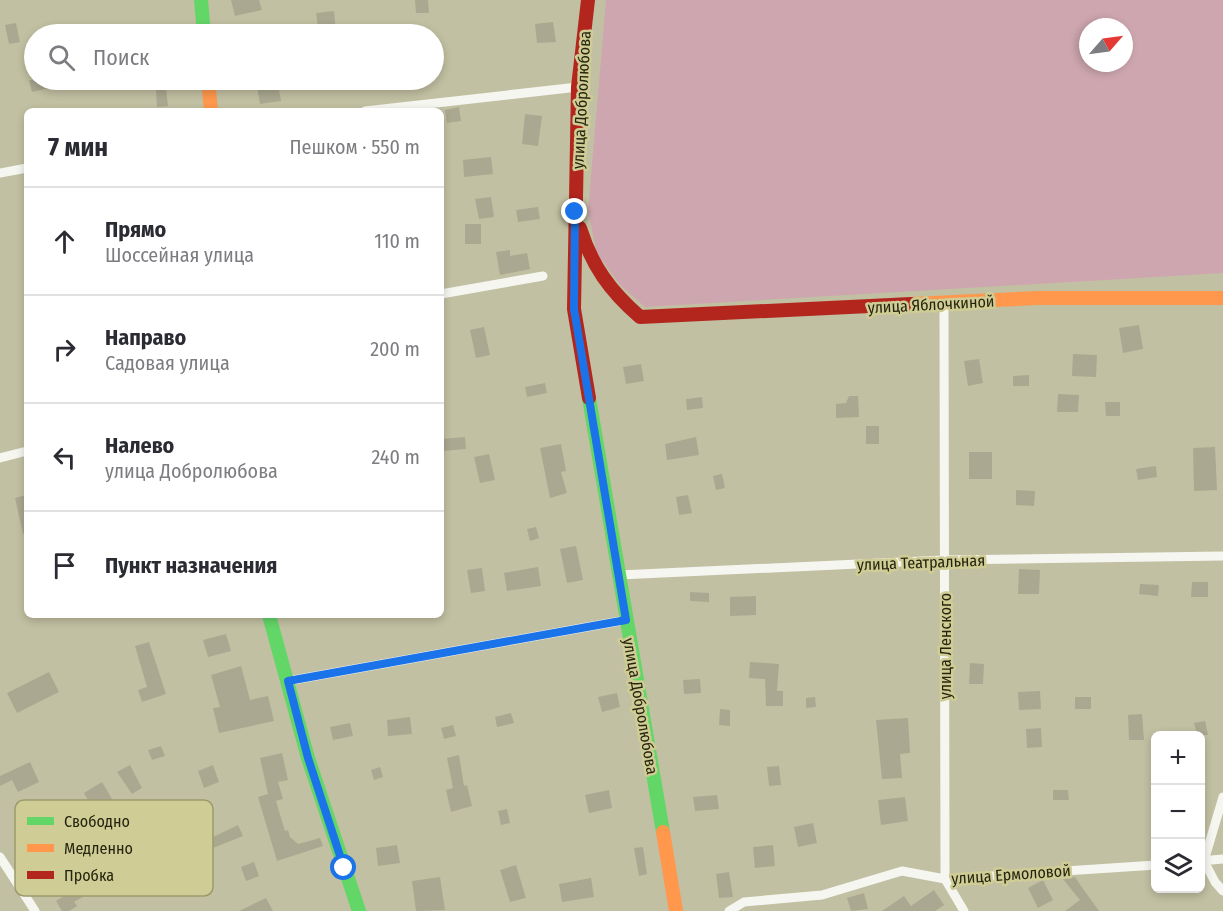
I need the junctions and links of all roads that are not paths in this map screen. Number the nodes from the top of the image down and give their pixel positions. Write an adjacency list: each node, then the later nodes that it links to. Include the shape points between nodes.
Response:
1 (201, 0): 3 (street)
2 (588, 0): 4 (street, улица Добролюбова)
3 (203, 24)
4 (578, 87): 7 (street); 10 (street, улица Добролюбова)
5 (209, 90): 6 (street)
6 (211, 108)
7 (392, 108)
8 (24, 169): 9 (street)
9 (0, 173)
10 (575, 212): 14 (street, улица Яблочкиной, via 588,256 610,292 640,317); 19 (street, улица Добролюбова, via 574,309)
11 (543, 276): 12 (street)
12 (444, 293)
13 (1223, 298): 14 (street, улица Яблочкиной, via 1037,297)
14 (944, 304): 18 (street, улица Ленского)
15 (24, 452): 16 (street)
16 (0, 458)
17 (1223, 556): 18 (street, улица Театральная)
18 (945, 560): 19 (street, улица Театральная); 30 (street, улица Ленского)
19 (619, 575): 21 (street, улица Добролюбова)
20 (270, 618): 22 (street)
21 (626, 620): 22 (street); 36 (street, улица Добролюбова)
22 (288, 681): 35 (street, via 308,758)
23 (1223, 797): 24 (street)
24 (1205, 852)
25 (0, 857): 31 (street)
26 (1223, 859): 27 (street)
27 (1205, 861)
28 (1151, 865): 30 (street, улица Ермоловой)
29 (1205, 866): 32 (street)
30 (945, 879): 37 (street, улица Ермоловой, via 902,871 822,895 744,902); 38 (street)
31 (15, 880)
32 (1223, 891)
33 (25, 896): 34 (street)
34 (35, 911)
35 (359, 911)
36 (676, 911)
37 (729, 911)
38 (964, 911)

